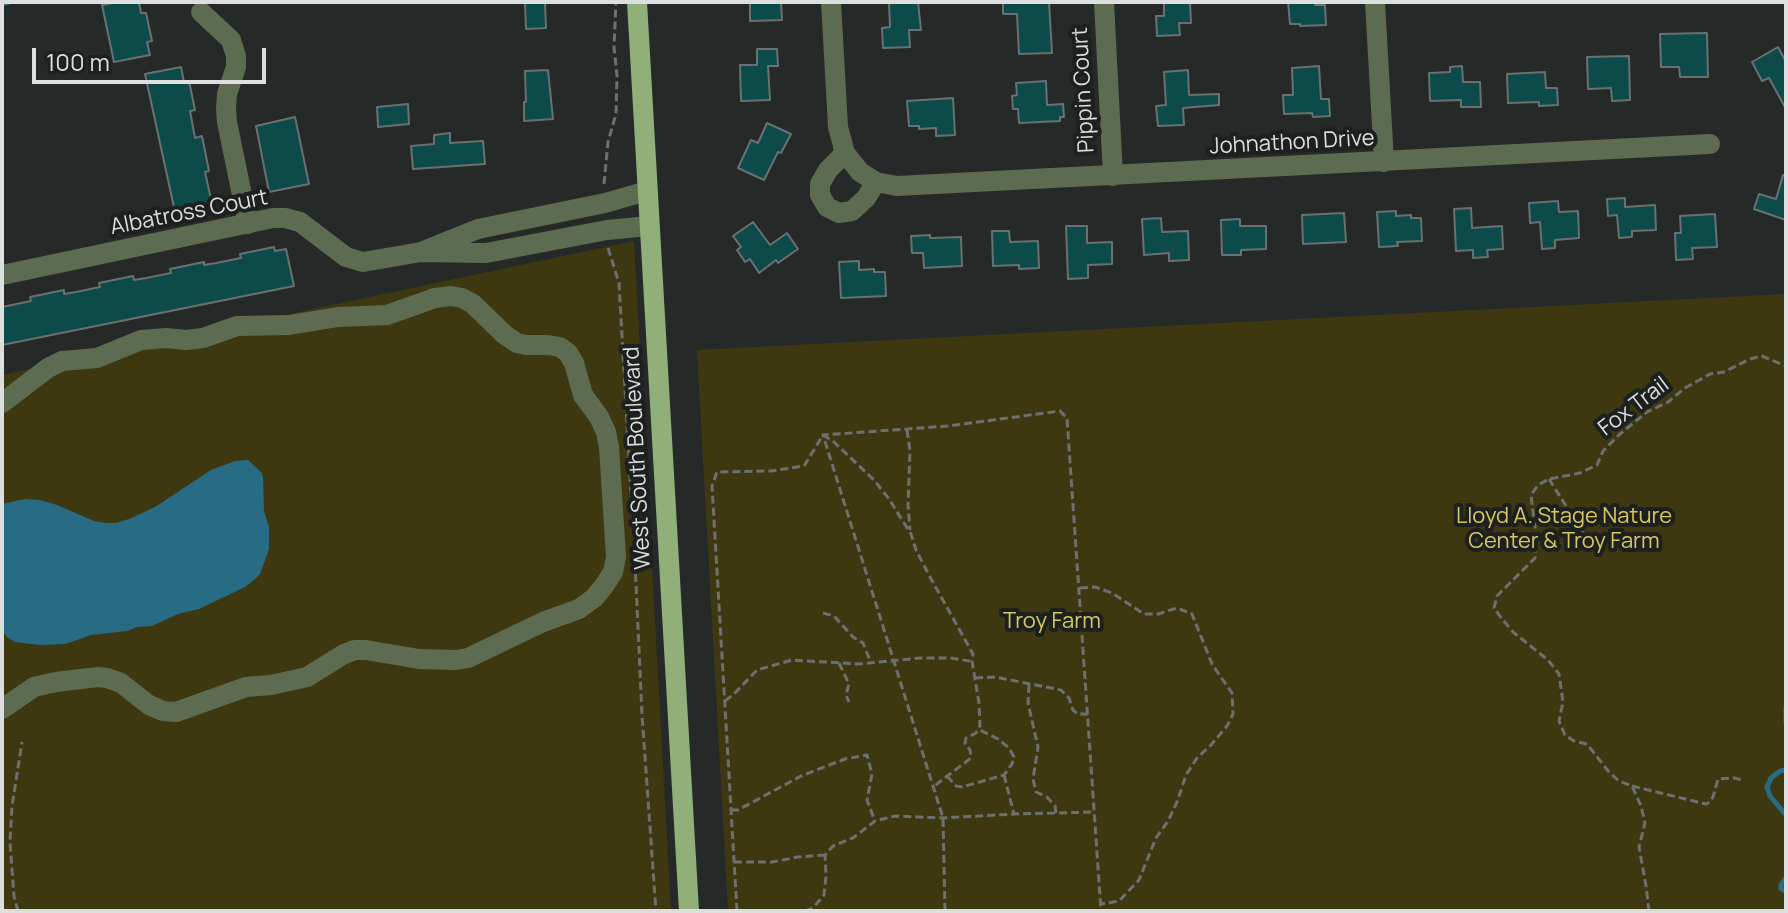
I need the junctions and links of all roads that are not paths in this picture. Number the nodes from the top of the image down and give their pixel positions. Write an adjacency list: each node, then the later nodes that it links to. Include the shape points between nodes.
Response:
1 (637, 2): 11 (main road, West South Boulevard)
2 (831, 2): 7 (street, via 838,127)
3 (1104, 2): 9 (street, Pippin Court)
4 (1375, 2): 8 (street)
5 (201, 12): 13 (street, via 231,40 236,56 226,109)
6 (1710, 144): 8 (street, Johnathon Drive)
7 (845, 153): 10 (street); 10 (street, via 820,184 827,207 839,213 852,211 866,198)
8 (1384, 162): 9 (street, Johnathon Drive)
9 (1113, 176): 10 (street, Johnathon Drive, via 897,186)
10 (868, 177)
11 (647, 191): 12 (street, Albatross Court); 14 (main road, West South Boulevard)
12 (536, 218): 15 (street); 16 (street, Albatross Court, via 478,229)
13 (248, 224): 16 (street, Albatross Court, via 273,218 300,222 346,257 363,262); 17 (street, Albatross Court)
14 (649, 226): 15 (street, Albatross Court); 20 (main road, West South Boulevard)
15 (542, 241): 16 (street, Albatross Court, via 486,253)
16 (421, 252)
17 (2, 275)
18 (2, 403): 19 (street, via 62,361 97,358 141,340 195,339 237,326 387,315 435,298 462,298 517,343 560,347 574,363 583,395 606,432 616,557 604,586 579,609 468,658 419,659 355,650 307,677 246,687 176,712 149,705 121,683 98,677 34,687)
19 (2, 709)
20 (689, 911)

